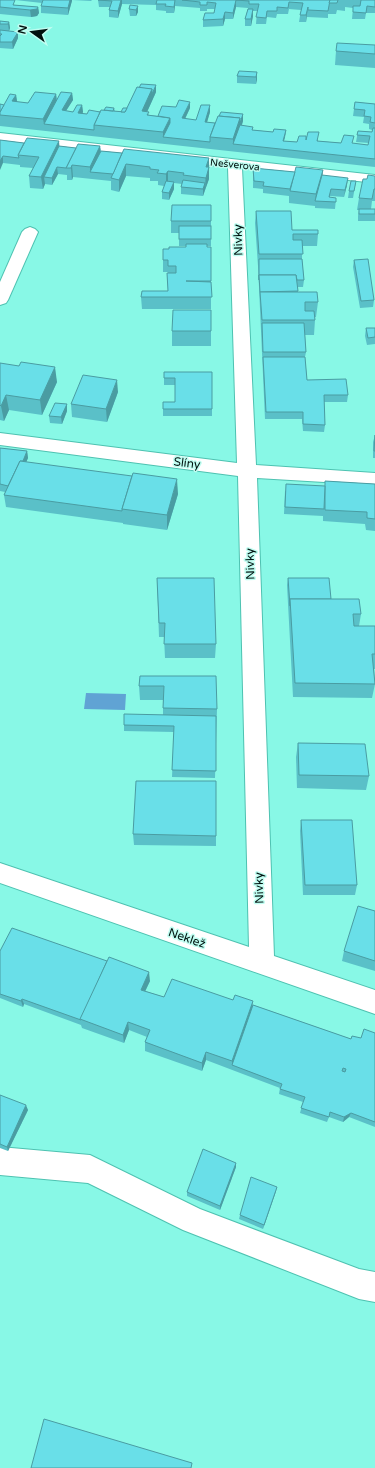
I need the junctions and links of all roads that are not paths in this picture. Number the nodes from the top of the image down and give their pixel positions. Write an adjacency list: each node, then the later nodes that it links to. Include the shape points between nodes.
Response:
1 (0, 137): 2 (street, Nešverova)
2 (235, 164): 3 (street, Nešverova); 7 (street, Nivky)
3 (375, 179)
4 (30, 232): 5 (street)
5 (0, 300)
6 (0, 439): 7 (street, Slíny)
7 (247, 471): 8 (street, Slíny); 10 (street, Nivky)
8 (375, 480)
9 (0, 873): 10 (street, Neklež)
10 (262, 964): 11 (street, Neklež)
11 (375, 1002)
12 (0, 1161): 13 (street, via 90,1169 193,1220)
13 (375, 1288)

